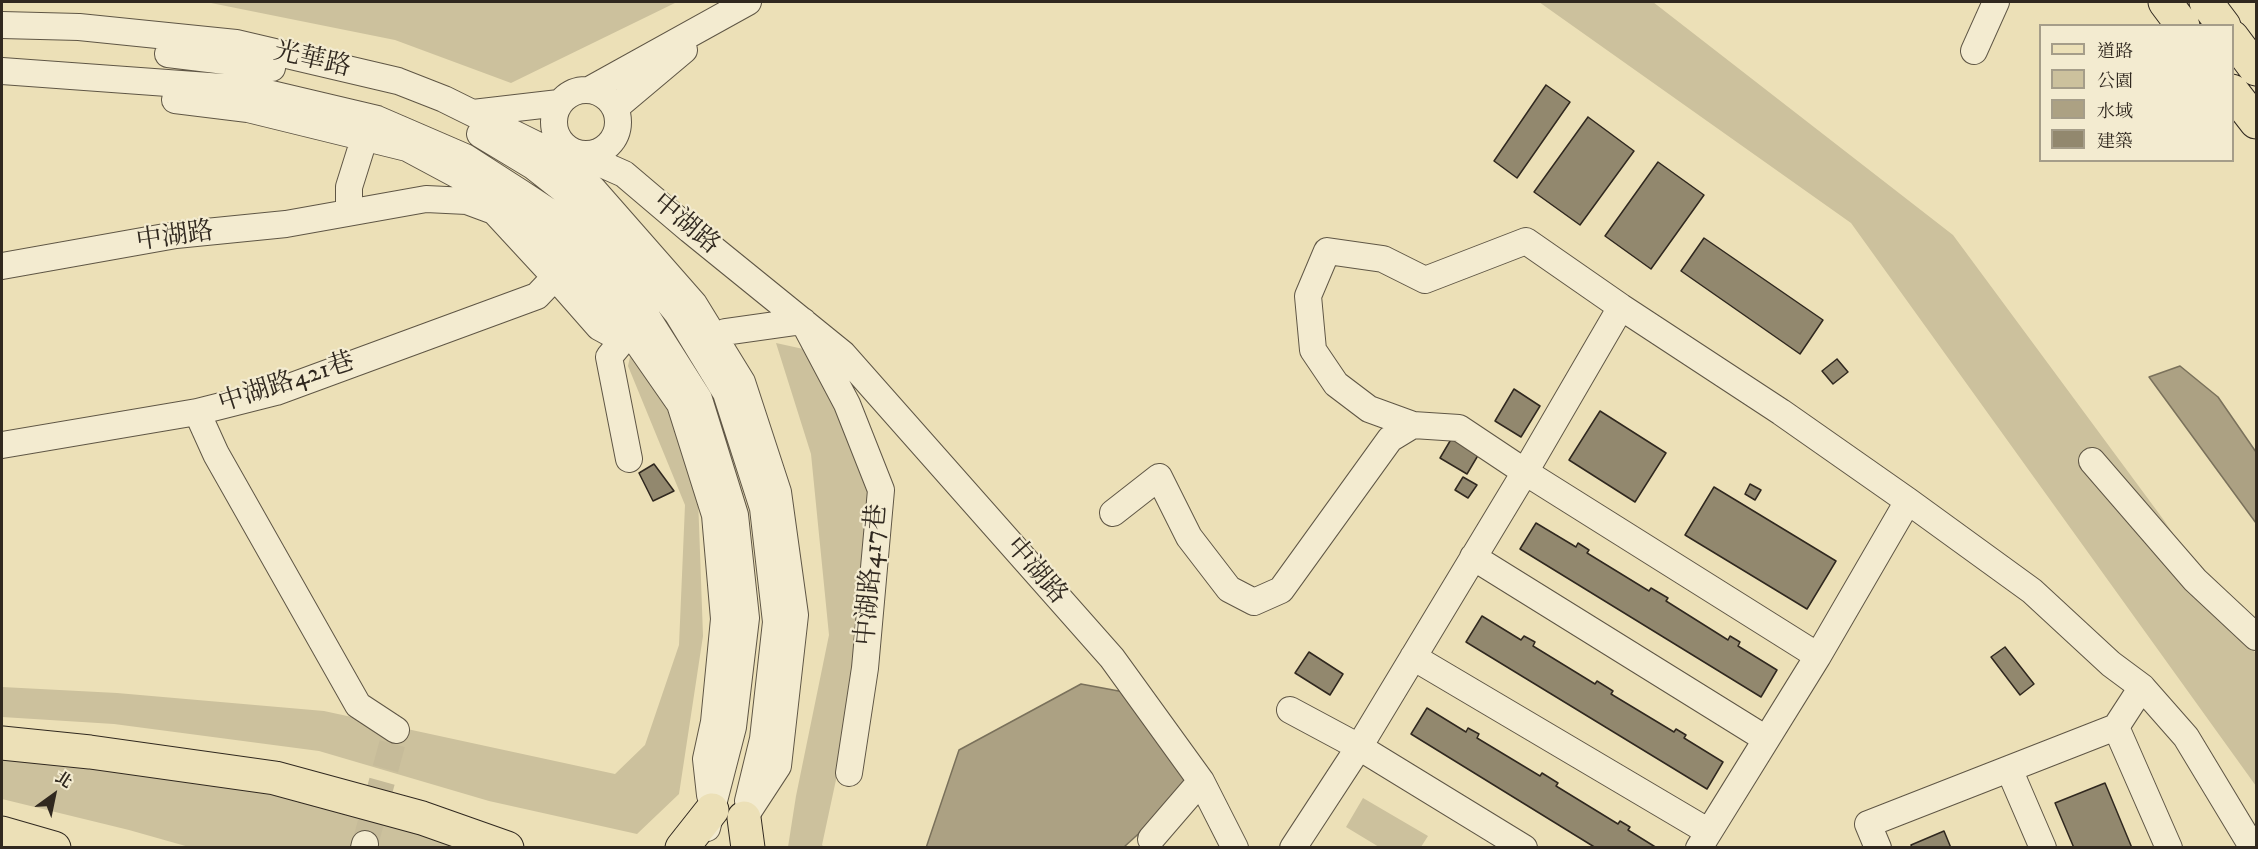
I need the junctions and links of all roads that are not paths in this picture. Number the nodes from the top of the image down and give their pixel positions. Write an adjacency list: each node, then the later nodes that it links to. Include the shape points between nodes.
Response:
1 (1996, 2): 10 (street)
2 (2165, 2): 5 (main road)
3 (2206, 2): 6 (main road)
4 (738, 7): 14 (street); 18 (street)
5 (2182, 24)
6 (2222, 24)
7 (2, 25): 17 (street, 光華路, via 79,27 236,44 398,81)
8 (2, 39): 25 (street, 光華路, via 86,44 250,64 384,93 475,131 533,166)
9 (2234, 40): 11 (main road)
10 (1974, 51)
11 (2256, 69)
12 (2, 71): 25 (street, 光華路, via 250,90 377,119 465,157)
13 (2, 86): 20 (street, via 92,90 248,109)
14 (589, 90): 16 (street, via 568,95); 18 (street, via 609,99)
15 (2234, 93): 19 (main road)
16 (559, 103): 17 (street); 22 (street, via 553,124 555,134 569,150)
17 (473, 113): 21 (street, 光華路)
18 (617, 117): 22 (street, via 616,136 610,145 601,152); 23 (street)
19 (2256, 122)
20 (365, 136): 24 (street, via 349,187); 25 (street, via 407,148 464,178)
21 (545, 149): 22 (street); 25 (street, 光華路)
22 (579, 154): 23 (street, 中湖路)
23 (624, 174): 29 (street, 中湖路)
24 (349, 212): 26 (street, 中湖路); 27 (street, 中湖路, via 426,199 467,201 494,212)
25 (571, 212): 53 (street, via 699,399 735,515 746,618 733,727); 55 (street, via 631,256 677,313 726,393 763,508 776,621 763,739)
26 (2, 266)
27 (555, 277): 31 (street, 中湖路421巷, via 537,296 276,392); 34 (street, 中湖路, via 599,327 623,340 609,357)
28 (1621, 306): 32 (street, via 1526,241 1425,280 1383,259 1327,251 1308,296 1314,350 1336,384 1368,409); 36 (street); 37 (street)
29 (803, 321): 30 (street); 51 (street, 中湖路417巷, via 847,404 881,490 865,668); 52 (street, 中湖路, via 843,354 1112,658)
30 (725, 332)
31 (196, 412): 33 (street, 中湖路421巷); 46 (street, via 358,705)
32 (1413, 425): 36 (street, via 1460,428); 38 (street, via 1390,439 1281,590 1254,603 1229,589 1189,537 1159,477)
33 (2, 445)
34 (629, 459)
35 (2092, 460): 40 (street, via 2195,580)
36 (1525, 472): 39 (street); 41 (street)
37 (1908, 501): 41 (street); 43 (street, via 2032,591 2111,664)
38 (1113, 513)
39 (1473, 557): 42 (street); 47 (street)
40 (2256, 637)
41 (1818, 656): 47 (street)
42 (1413, 657): 49 (street); 57 (street)
43 (2142, 687): 45 (street); 68 (street, via 2186,737)
44 (1290, 710): 49 (street)
45 (2116, 727): 50 (street); 67 (street)
46 (396, 730)
47 (1766, 740): 57 (street)
48 (2, 743): 59 (main road, via 275,778 422,818)
49 (1359, 747): 63 (street); 64 (street)
50 (2009, 769): 65 (street, via 1868,824); 66 (street)
51 (849, 773)
52 (1201, 781): 56 (street); 62 (street, 中湖路)
53 (712, 810): 60 (main road); 61 (street)
54 (2, 832): 58 (main road)
55 (742, 838)
56 (1152, 838)
57 (1704, 840)
58 (54, 848)
59 (507, 848)
60 (682, 848)
61 (701, 848)
62 (1236, 848)
63 (1293, 848)
64 (1524, 848)
65 (1878, 848)
66 (2043, 848)
67 (2169, 848)
68 (2253, 848)

